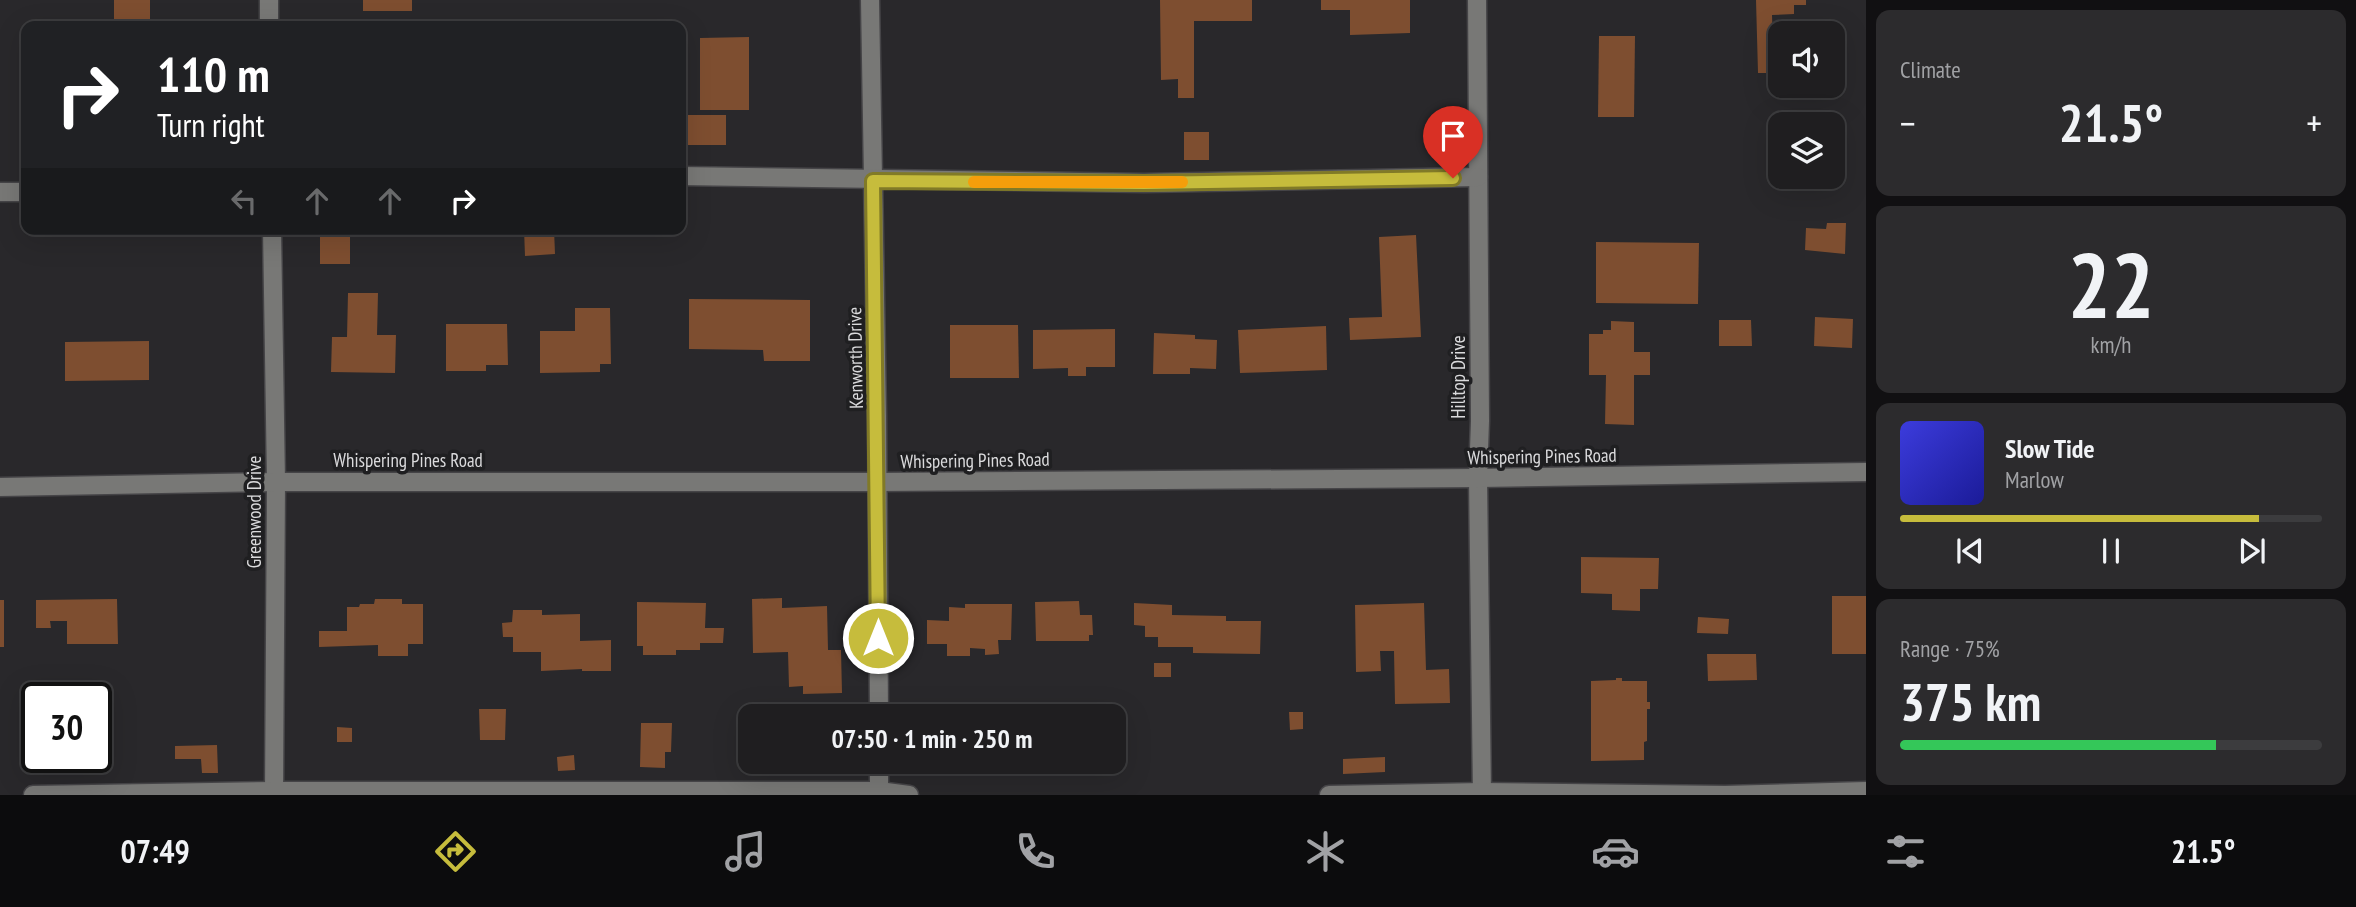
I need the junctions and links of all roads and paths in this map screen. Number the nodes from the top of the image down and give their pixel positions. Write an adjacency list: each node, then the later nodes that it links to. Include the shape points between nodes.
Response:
1 (269, 0): 4 (street)
2 (870, 0): 7 (street, Kenworth Drive)
3 (1477, 0): 6 (street, Hilltop Drive)
4 (269, 21)
5 (686, 176): 7 (street)
6 (1478, 177): 7 (street, via 1144,183); 12 (street, Hilltop Drive)
7 (873, 181): 14 (street, Kenworth Drive)
8 (0, 192): 9 (street)
9 (21, 192)
10 (272, 235): 13 (street, Greenwood Drive)
11 (1866, 472): 12 (street, Whispering Pines Road)
12 (1478, 478): 14 (street, Whispering Pines Road); 21 (street, Hilltop Drive)
13 (276, 482): 14 (street, Whispering Pines Road); 15 (street, Whispering Pines Road); 19 (street, Greenwood Drive)
14 (877, 482): 16 (street, Kenworth Drive)
15 (0, 487)
16 (879, 704)
17 (879, 774): 20 (street)
18 (1866, 791): 21 (street)
19 (274, 793): 20 (street); 22 (street)
20 (879, 793): 23 (street)
21 (1482, 793): 24 (street)
22 (33, 795)
23 (909, 795)
24 (1329, 795)

